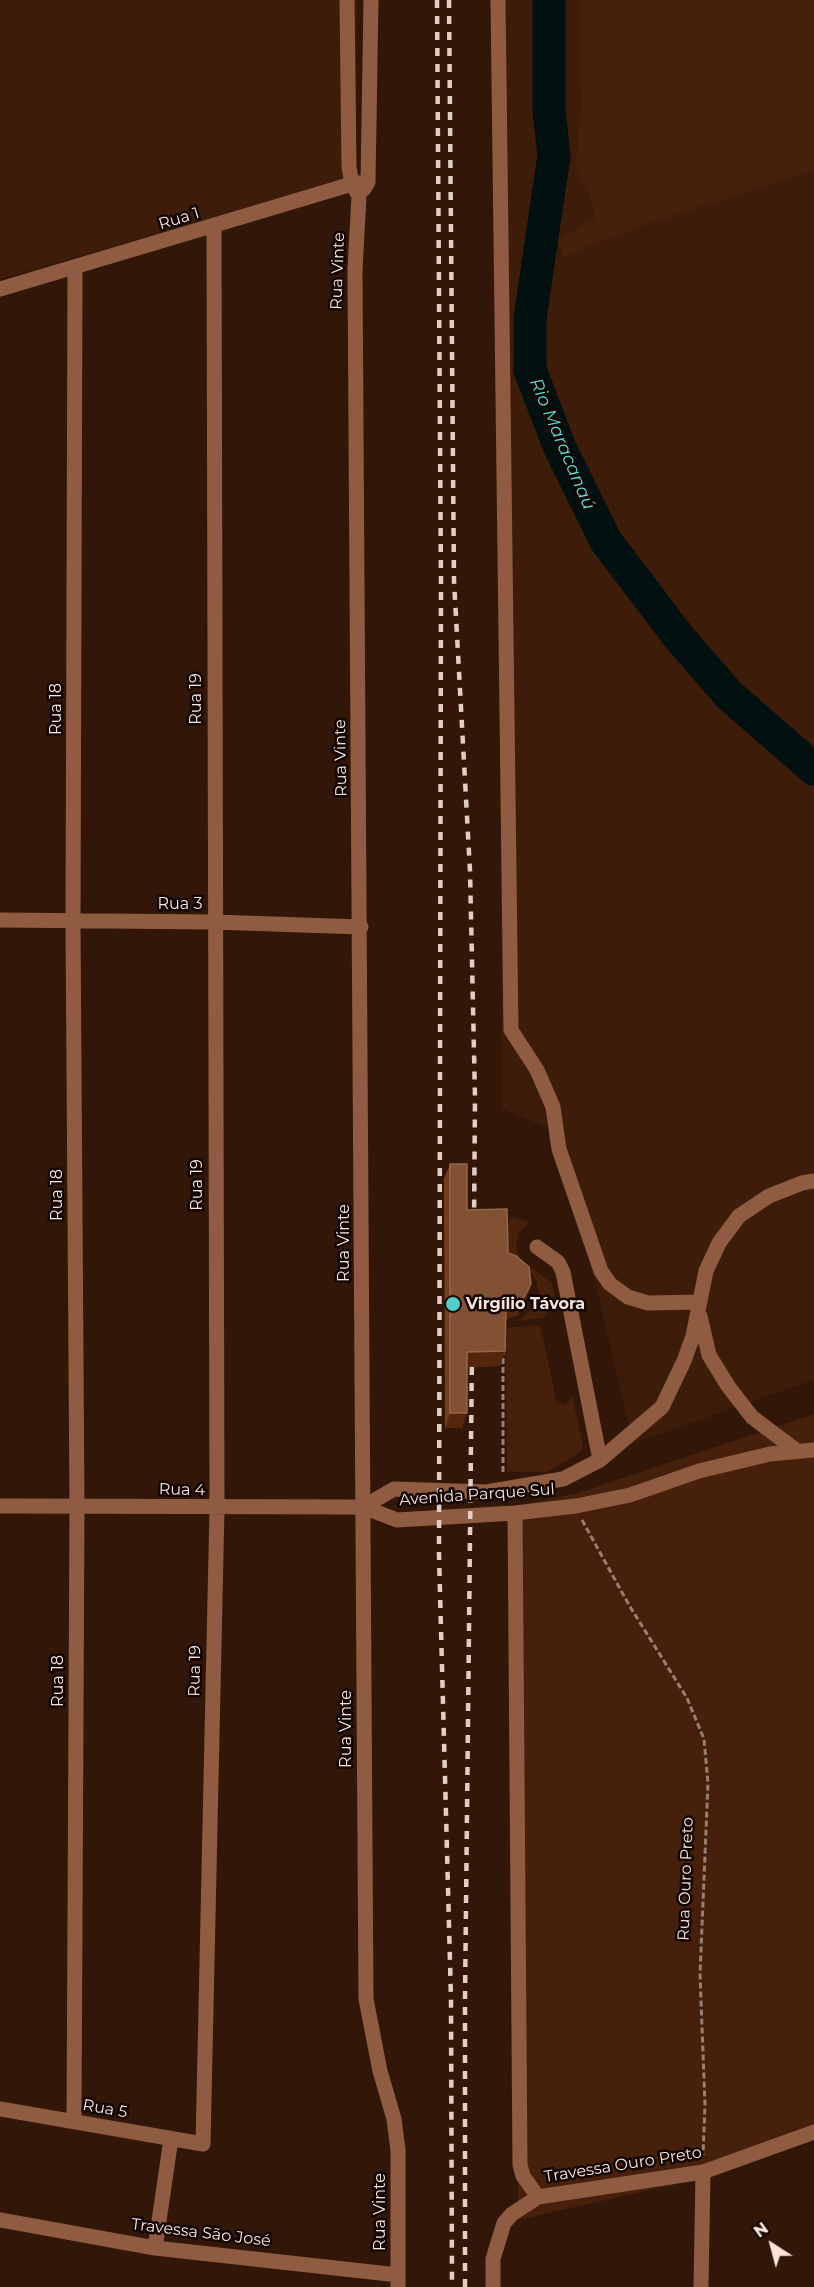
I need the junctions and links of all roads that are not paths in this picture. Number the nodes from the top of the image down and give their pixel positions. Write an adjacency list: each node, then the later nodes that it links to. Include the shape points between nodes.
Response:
1 (347, 0): 4 (street, Rua Vinte, via 350,167)
2 (371, 0): 4 (street, Rua 1, via 368,182)
3 (498, 0): 14 (street, via 511,1030 537,1070 553,1107 559,1149 601,1271 610,1284 628,1297)
4 (356, 190): 5 (street, Rua 1); 11 (street, Rua Vinte)
5 (214, 227): 6 (street, Rua 1); 10 (street, Rua 19)
6 (75, 269): 7 (street, Rua 1); 9 (street, Rua 18)
7 (0, 289)
8 (0, 920): 9 (street, Rua 3)
9 (73, 922): 10 (street, Rua 3); 19 (street, Rua 18)
10 (214, 922): 11 (street, Rua 3); 21 (street, Rua 19)
11 (361, 927): 20 (street, Rua Vinte)
12 (814, 1181): 14 (street, Avenida Parque Sul, via 769,1196 739,1216 719,1243 706,1271)
13 (537, 1247): 17 (street, via 558,1262 563,1272)
14 (699, 1305): 16 (street, via 709,1355 728,1386 752,1417); 17 (street, Avenida Parque Sul, via 684,1361 662,1407)
15 (814, 1450): 16 (street, Avenida Parque Sul)
16 (797, 1451): 22 (street, Avenida Parque Sul, via 699,1471 630,1495)
17 (600, 1460): 20 (street, Avenida Parque Sul, via 553,1482 486,1492 394,1490)
18 (0, 1506): 19 (street, Rua 4)
19 (77, 1506): 21 (street, Rua 4); 24 (street, Rua 18)
20 (363, 1507): 21 (street, Rua 4); 22 (street, Avenida Parque Sul, via 397,1520); 32 (street, Rua Vinte, via 366,1999 398,2150)
21 (217, 1508): 27 (street, Rua 19)
22 (515, 1513): 29 (street, via 520,2165)
23 (0, 2109): 24 (street, Rua 5)
24 (74, 2122): 26 (street, Rua 5)
25 (814, 2132): 28 (street, Travessa Ouro Preto)
26 (171, 2139): 27 (street, Rua 5); 31 (street)
27 (203, 2144)
28 (703, 2172): 29 (street, Travessa Ouro Preto); 34 (street)
29 (538, 2198): 33 (street, via 504,2223 495,2247)
30 (0, 2220): 31 (street, Travessa São José)
31 (155, 2248): 32 (street, Travessa São José)
32 (398, 2281)
33 (493, 2287)
34 (701, 2287)

